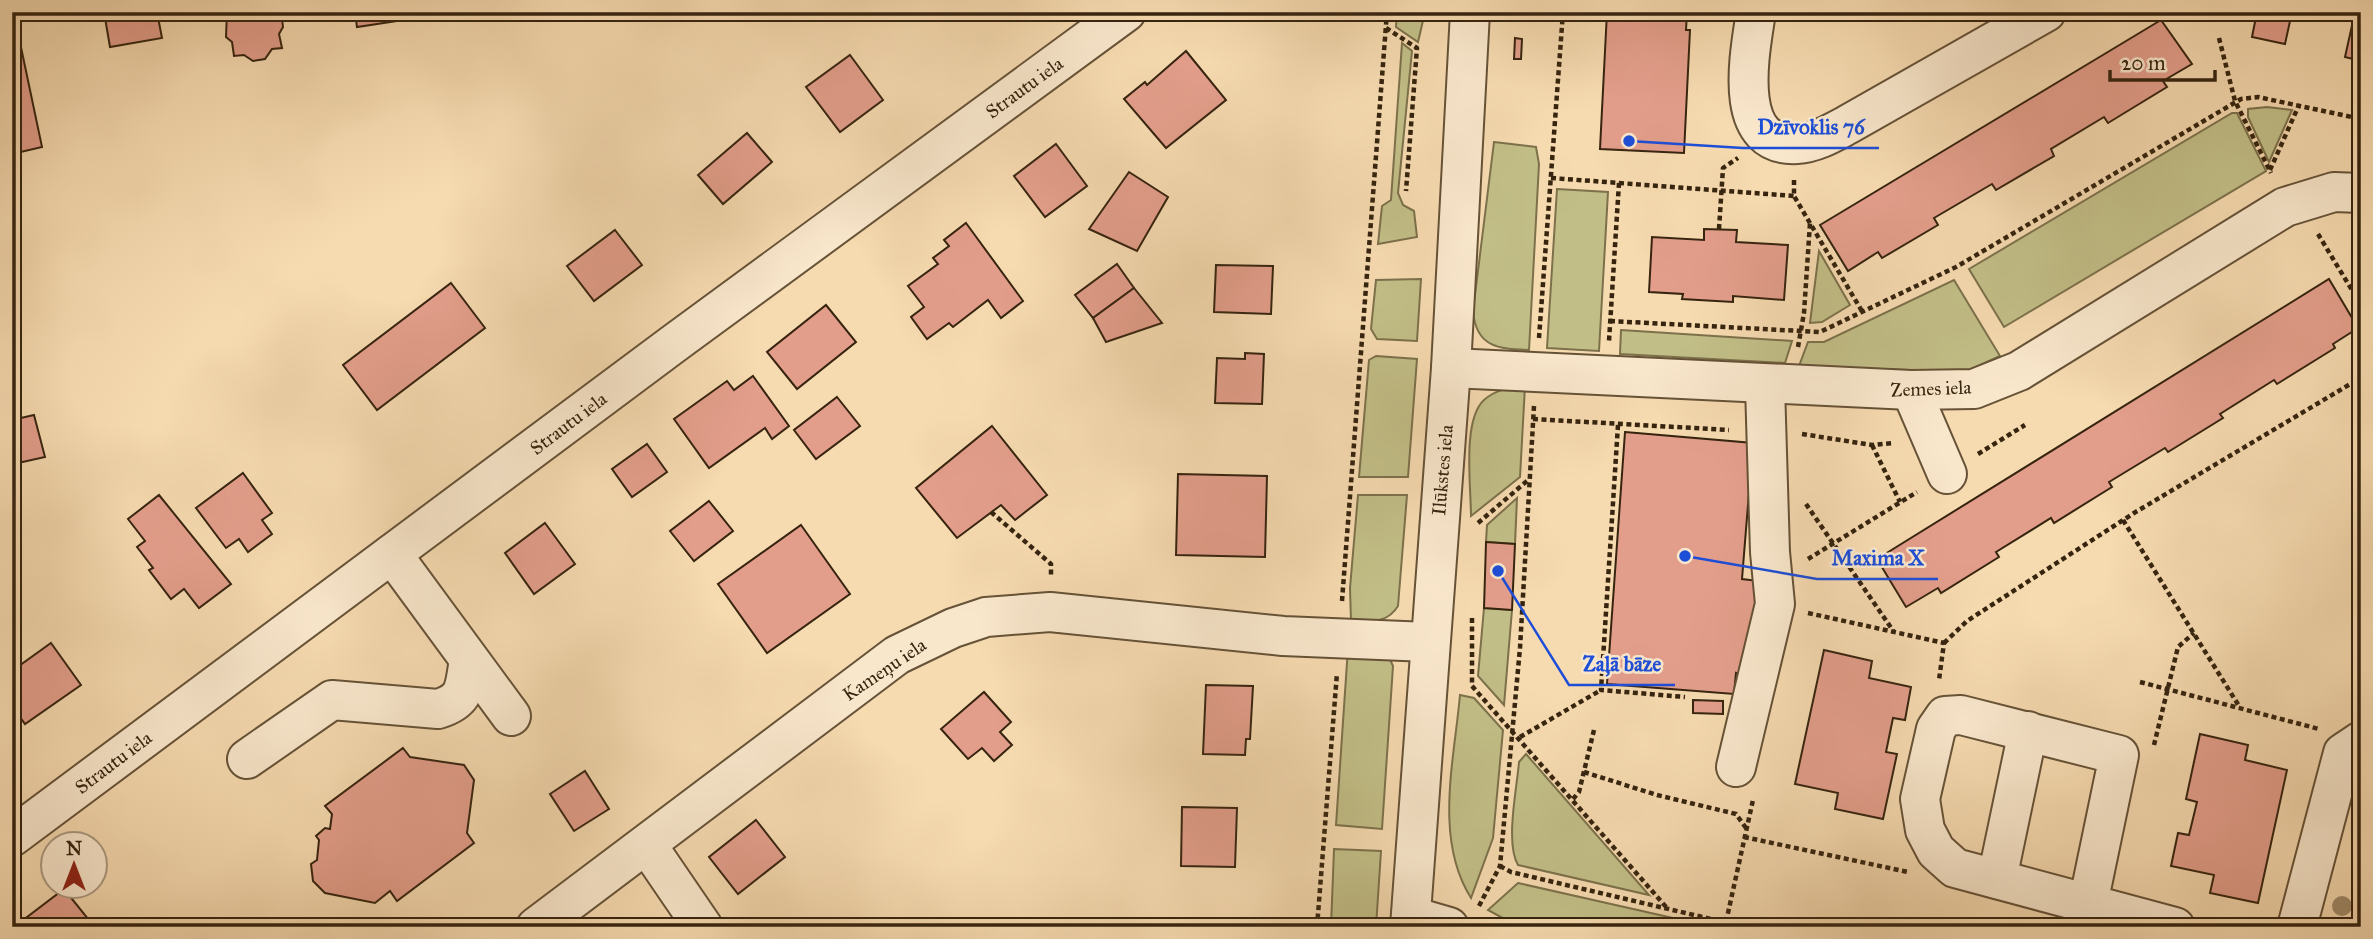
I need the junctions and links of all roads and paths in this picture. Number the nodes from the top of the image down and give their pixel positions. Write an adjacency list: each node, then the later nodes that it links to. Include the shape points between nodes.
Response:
1 (1126, 12): 49 (street, Strautu iela)
2 (1387, 12): 7 (path)
3 (1470, 12): 28 (street, Ilūkstes iela)
4 (1563, 12): 15 (path)
5 (1756, 12): 12 (street, via 1749,92 1753,118)
6 (2046, 12): 12 (street, via 1816,140 1796,145)
7 (1386, 29): 18 (path, via 1417,48); 55 (path)
8 (2219, 38): 9 (path)
9 (2235, 101): 10 (path, via 2258,97); 13 (path); 25 (path, via 1956,267)
10 (2299, 104): 11 (path); 13 (path)
11 (2361, 119)
12 (1767, 137): 17 (path, via 1723,168)
13 (2270, 171): 21 (path)
14 (1794, 172): 20 (path)
15 (1551, 178): 16 (path); 29 (path)
16 (1619, 183): 17 (path); 26 (path)
17 (1722, 190): 20 (path); 23 (path)
18 (1406, 191)
19 (2361, 192): 21 (street, Zemes iela, via 2334,192)
20 (1794, 195): 22 (path)
21 (2293, 205): 24 (path); 33 (street, Zemes iela, via 2019,371 1974,389)
22 (1810, 223): 25 (path); 27 (path)
23 (1719, 229)
24 (2361, 305)
25 (1863, 313): 27 (path, via 1819,332)
26 (1610, 321): 27 (path); 30 (path)
27 (1801, 334): 32 (path)
28 (1451, 368): 29 (street, Zemes iela); 56 (street, Ilūkstes iela)
29 (1536, 373): 30 (street, Zemes iela); 34 (path)
30 (1607, 378): 32 (street, Zemes iela); 35 (path)
31 (2361, 382): 46 (path, via 2352,383)
32 (1777, 386): 33 (street, Zemes iela); 38 (street)
33 (1911, 390): 39 (street)
34 (1533, 419): 35 (path); 42 (path)
35 (1603, 424): 36 (path)
36 (1618, 425): 38 (path); 60 (path)
37 (2025, 425): 41 (path)
38 (1767, 432): 40 (path); 71 (street, via 1775,604)
39 (1933, 439): 40 (path); 41 (street)
40 (1872, 445): 44 (path)
41 (1947, 474): 44 (path)
42 (1528, 480): 47 (path, via 1476,524); 65 (path)
43 (1804, 500): 48 (path)
44 (1900, 502): 48 (path)
45 (991, 512): 53 (path, via 1051,564)
46 (2123, 520): 57 (path, via 1967,621); 62 (path)
47 (1476, 536)
48 (1832, 544): 50 (path); 54 (path)
49 (392, 554): 58 (street); 75 (street, Strautu iela)
50 (1805, 561)
51 (1472, 609): 65 (path, via 1472,686)
52 (1796, 610): 54 (path)
53 (1049, 612): 55 (street, Kameņu iela, via 1283,636); 77 (street, Kameņu iela, via 986,617 897,655)
54 (1895, 633): 57 (path)
55 (1340, 637): 56 (street, Kameņu iela); 87 (path)
56 (1428, 642): 84 (street, Ilūkstes iela)
57 (1944, 643): 64 (path, via 1936,702)
58 (469, 660): 63 (street); 70 (street, via 463,693 454,704 438,709 331,699)
59 (2140, 682): 62 (path)
60 (1601, 690): 61 (path); 68 (path)
61 (1685, 697)
62 (2240, 708): 69 (path, via 2329,732)
63 (511, 716)
64 (1945, 716): 67 (street, via 1961,715); 80 (street, via 1936,729 1920,799 1925,830 1936,851 1955,868)
65 (1513, 729): 68 (path); 78 (path)
66 (1594, 730): 72 (path)
67 (2028, 732): 80 (street); 81 (street, via 2119,755)
68 (1520, 737): 73 (path)
69 (2352, 747): 90 (street)
70 (247, 759)
71 (1735, 767)
72 (1584, 772): 73 (path); 74 (path, via 1737,814)
73 (1573, 799): 82 (path)
74 (1746, 829)
75 (12, 837)
76 (1744, 837): 79 (path, via 1903,872)
77 (647, 845): 85 (street, Kameņu iela); 86 (street)
78 (1500, 866): 82 (path); 83 (path)
79 (1919, 871)
80 (1997, 879): 81 (street)
81 (2088, 904): 89 (street)
82 (1667, 908): 88 (path)
83 (1464, 917): 84 (street)
84 (1410, 922)
85 (536, 927)
86 (703, 927)
87 (1317, 927)
88 (1745, 927)
89 (2175, 927)
90 (2297, 927)

